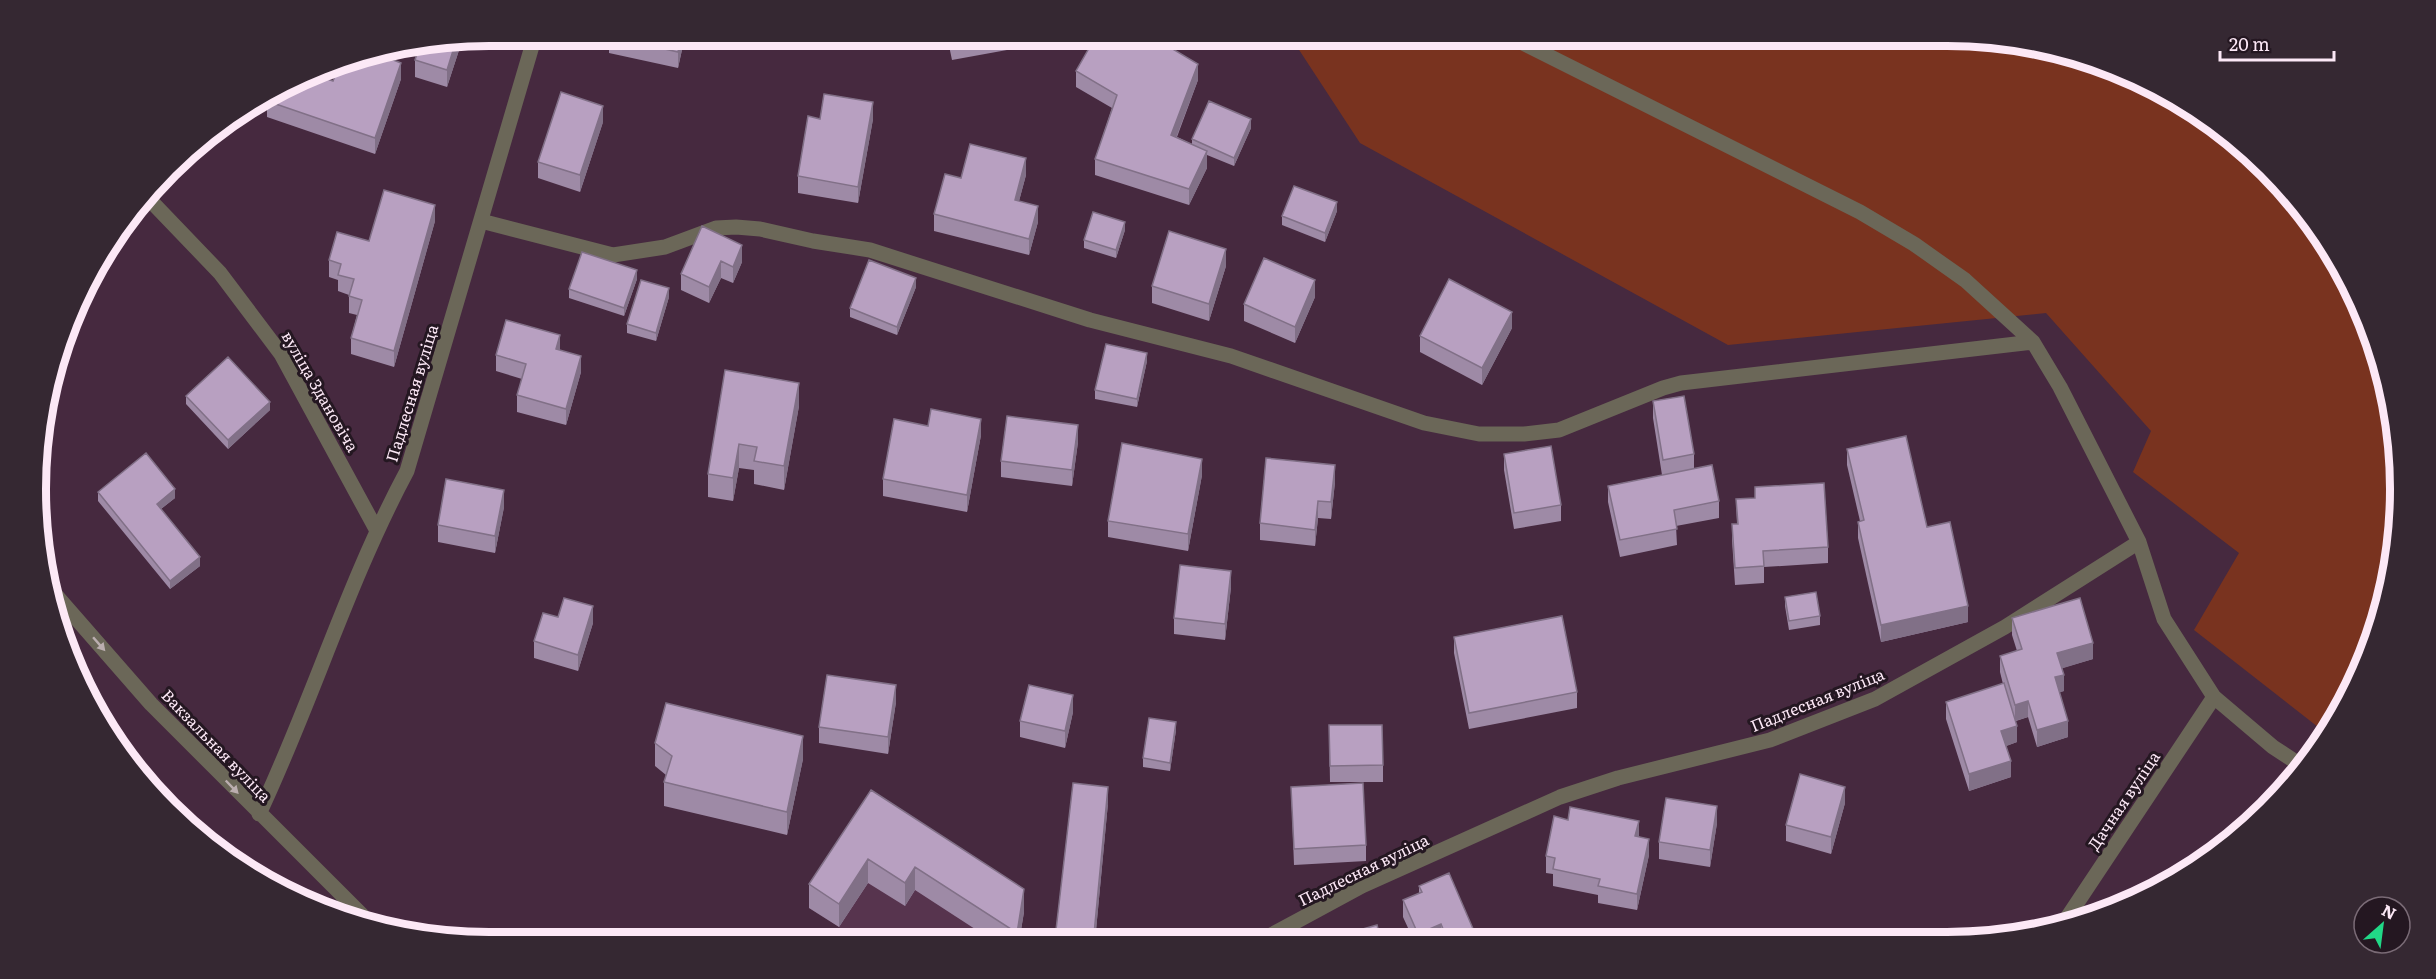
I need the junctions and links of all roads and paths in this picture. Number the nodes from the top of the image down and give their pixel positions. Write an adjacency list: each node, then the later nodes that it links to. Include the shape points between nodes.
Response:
1 (532, 46): 4 (street, Падлесная вуліца)
2 (1529, 46): 5 (street, via 1860,212 1965,280)
3 (152, 202): 6 (street, вуліца Здановіча, via 220,273 281,354)
4 (481, 221): 5 (street, via 613,255 665,247 716,228 736,227 870,250 1090,320 1231,356 1424,423 1479,434 1560,430 1681,384); 6 (street, Падлесная вуліца, via 407,471)
5 (2033, 342): 7 (street)
6 (376, 529): 11 (street, Падлесная вуліца)
7 (2139, 542): 9 (street, via 2164,619); 14 (street, Падлесная вуліца, via 2005,627 1875,699 1770,740 1618,778 1560,797 1362,886)
8 (61, 601): 11 (street, Вакзальная вуліца, one-way to 11, via 151,704)
9 (2214, 697): 10 (street); 13 (street, Дачная вуліца)
10 (2296, 762)
11 (259, 814): 12 (street, Вакзальная вуліца)
12 (359, 913)
13 (2068, 915)
14 (1277, 932)

